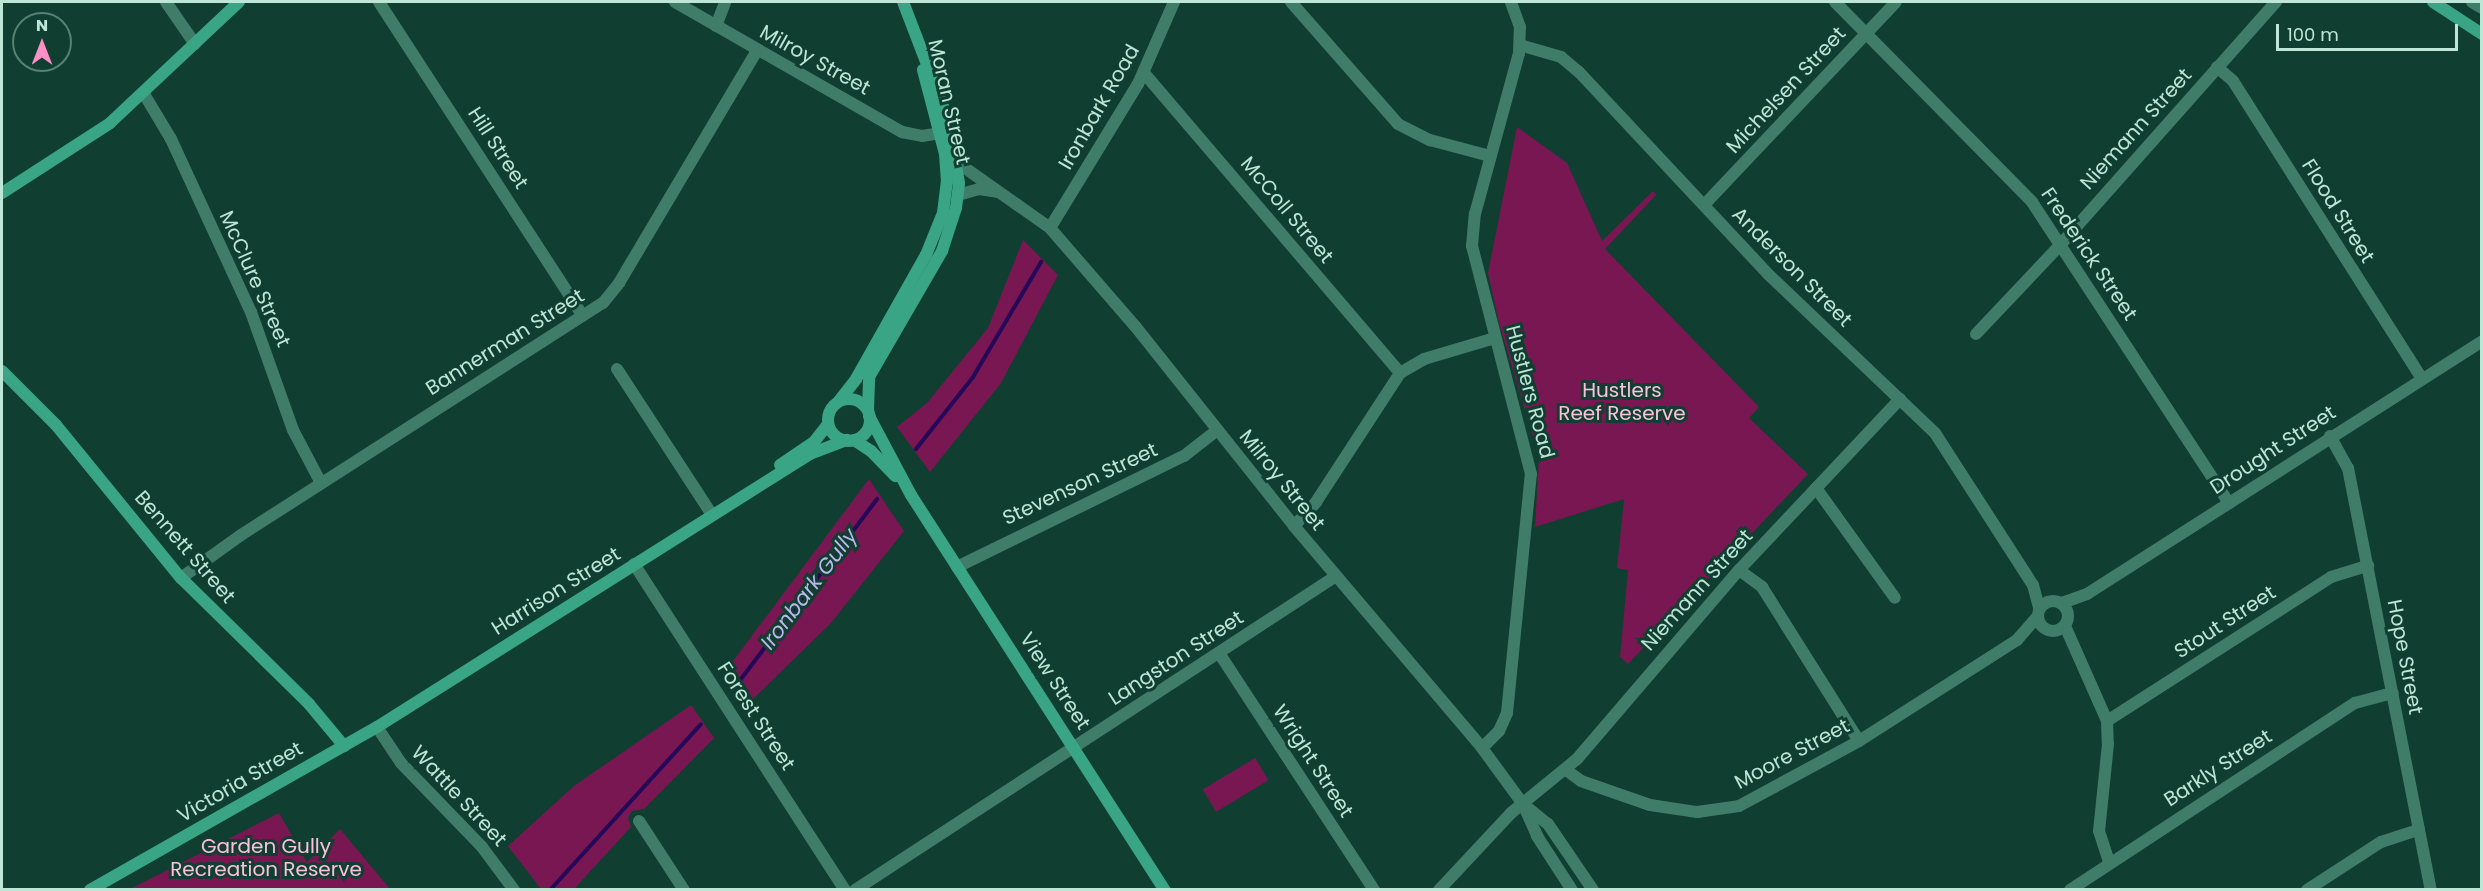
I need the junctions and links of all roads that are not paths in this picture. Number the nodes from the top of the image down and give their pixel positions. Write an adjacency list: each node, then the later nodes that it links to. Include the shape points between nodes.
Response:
1 (166, 2): 22 (street)
2 (238, 2): 22 (street)
3 (379, 2): 37 (street, Hill Street)
4 (675, 2): 17 (street, Milroy Street)
5 (725, 2): 17 (street)
6 (903, 2): 19 (street, Moran Street)
7 (1174, 2): 26 (street, Ironbark Road)
8 (1292, 2): 29 (street, via 1398,124 1430,141)
9 (1511, 2): 23 (street, via 1520,27)
10 (1835, 2): 20 (street, Frederick Street)
11 (1896, 2): 20 (street, Michelsen Street)
12 (2276, 2): 25 (street, Niemann Street)
13 (2433, 2): 16 (street)
14 (2472, 2): 15 (street)
15 (2481, 8)
16 (2455, 16): 18 (street); 21 (street)
17 (716, 26): 24 (street, Milroy Street)
18 (2481, 29)
19 (912, 30): 28 (street, Moran Street); 30 (street, Moran Street, via 942,100)
20 (1865, 34): 34 (street, Michelsen Street); 36 (street, Frederick Street, via 2032,202)
21 (2481, 34)
22 (195, 44): 27 (street)
23 (1520, 45): 29 (street, Hustlers Road); 34 (street, Anderson Street, via 1549,52 1574,68)
24 (757, 51): 28 (street, Milroy Street, via 902,132); 37 (street, Bannerman Street, via 619,283 604,302)
25 (2217, 67): 36 (street, Niemann Street); 44 (street, Flood Street, via 2233,81)
26 (1144, 73): 35 (street, Ironbark Road); 43 (street, McColl Street)
27 (144, 94): 33 (street, via 95,134); 52 (street, McClure Street, via 171,140 241,291 293,430)
28 (940, 134): 31 (street, Moran Street)
29 (1490, 156): 39 (street, Hustlers Road, via 1475,214 1472,246)
30 (958, 163): 31 (street, Moran Street); 32 (street, Milroy Street)
31 (954, 187): 32 (street); 46 (street, via 926,255 856,379); 47 (street, via 939,257 869,377)
32 (1000, 192): 35 (street, Milroy Street)
33 (2, 193)
34 (1704, 206): 45 (street, Anderson Street, via 1784,290)
35 (1050, 228): 49 (street, Milroy Street, via 1135,326)
36 (2061, 244): 38 (street, Niemann Street); 56 (street, Frederick Street)
37 (583, 316): 52 (street, Bannerman Street)
38 (1976, 334)
39 (1495, 338): 43 (street, via 1424,359); 79 (street, Hustlers Road, via 1531,474 1507,713 1498,731)
40 (2481, 340): 44 (street, Drought Street)
41 (617, 369): 57 (street)
42 (2, 371): 64 (street, Bennett Street, via 56,425)
43 (1400, 373): 58 (street, via 1316,502)
44 (2422, 379): 50 (street, Drought Street)
45 (1900, 399): 54 (street, Niemann Street); 65 (street, Anderson Street, via 1935,433)
46 (839, 401): 47 (street, via 858,401); 48 (street, via 830,411)
47 (868, 413): 51 (street, via 864,434); 55 (street, View Street)
48 (828, 424): 51 (street, via 835,435); 53 (street, Harrison Street, via 814,442)
49 (1216, 431): 58 (street, Milroy Street); 61 (street, Stevenson Street, via 1184,456)
50 (2330, 436): 56 (street, Drought Street); 60 (street, Hope Street, via 2348,468)
51 (850, 440): 53 (street, Harrison Street, via 810,454); 55 (street, View Street, via 877,456)
52 (321, 483): 64 (street, Bannerman Street)
53 (755, 487): 57 (street, Harrison Street)
54 (1816, 488): 62 (street, Niemann Street); 67 (street)
55 (911, 495): 61 (street, View Street)
56 (2229, 503): 66 (street, Drought Street)
57 (712, 515): 59 (street, Harrison Street)
58 (1294, 526): 63 (street, Milroy Street)
59 (634, 564): 75 (street, Harrison Street); 89 (street, Forest Street)
60 (2368, 566): 73 (street, Hope Street); 74 (street, Stout Street, via 2331,578)
61 (957, 567): 78 (street, View Street)
62 (1739, 570): 76 (street, via 1762,587); 80 (street, Niemann Street)
63 (1336, 576): 72 (street, Langston Street); 79 (street, Milroy Street)
64 (181, 578): 77 (street, Bennett Street, via 315,710)
65 (2033, 585): 68 (street, Anderson Street); 69 (street, Anderson Street)
66 (2087, 594): 68 (street, Drought Street); 70 (street, Drought Street)
67 (1895, 598)
68 (2057, 602): 69 (street, Drought Street); 70 (street)
69 (2038, 613): 70 (street, Anderson Street); 71 (street, Moore Street)
70 (2058, 626): 71 (street, Moore Street); 74 (street)
71 (2017, 640): 76 (street, Moore Street)
72 (1219, 653): 78 (street, Langston Street); 92 (street, Wright Street)
73 (2393, 693): 83 (street, Hope Street); 84 (street, Barkly Street, via 2355,703)
74 (2107, 721): 84 (street, via 2099,831)
75 (377, 727): 77 (street, Victoria Street); 87 (street, Wattle Street, via 401,763 482,847)
76 (1859, 741): 80 (street, Moore Street, via 1755,799 1718,810 1697,812 1650,805 1581,781)
77 (344, 746): 86 (street, Victoria Street)
78 (1074, 748): 90 (street, Langston Street); 91 (street, View Street)
79 (1482, 748): 81 (street, Milroy Street)
80 (1566, 770): 81 (street, Niemann Street)
81 (1523, 804): 93 (street, Niemann Street); 94 (street, via 1532,828); 95 (street, via 1548,824)
82 (639, 821): 88 (street)
83 (2419, 830): 97 (street, via 2381,842); 98 (street, Hope Street)
84 (2109, 862): 85 (street, Barkly Street)
85 (2084, 885): 96 (street, Barkly Street)
86 (90, 890)
87 (514, 890)
88 (684, 890)
89 (845, 890)
90 (855, 890)
91 (1165, 890)
92 (1374, 890)
93 (1439, 890)
94 (1572, 890)
95 (1593, 890)
96 (2070, 890)
97 (2307, 890)
98 (2431, 890)

